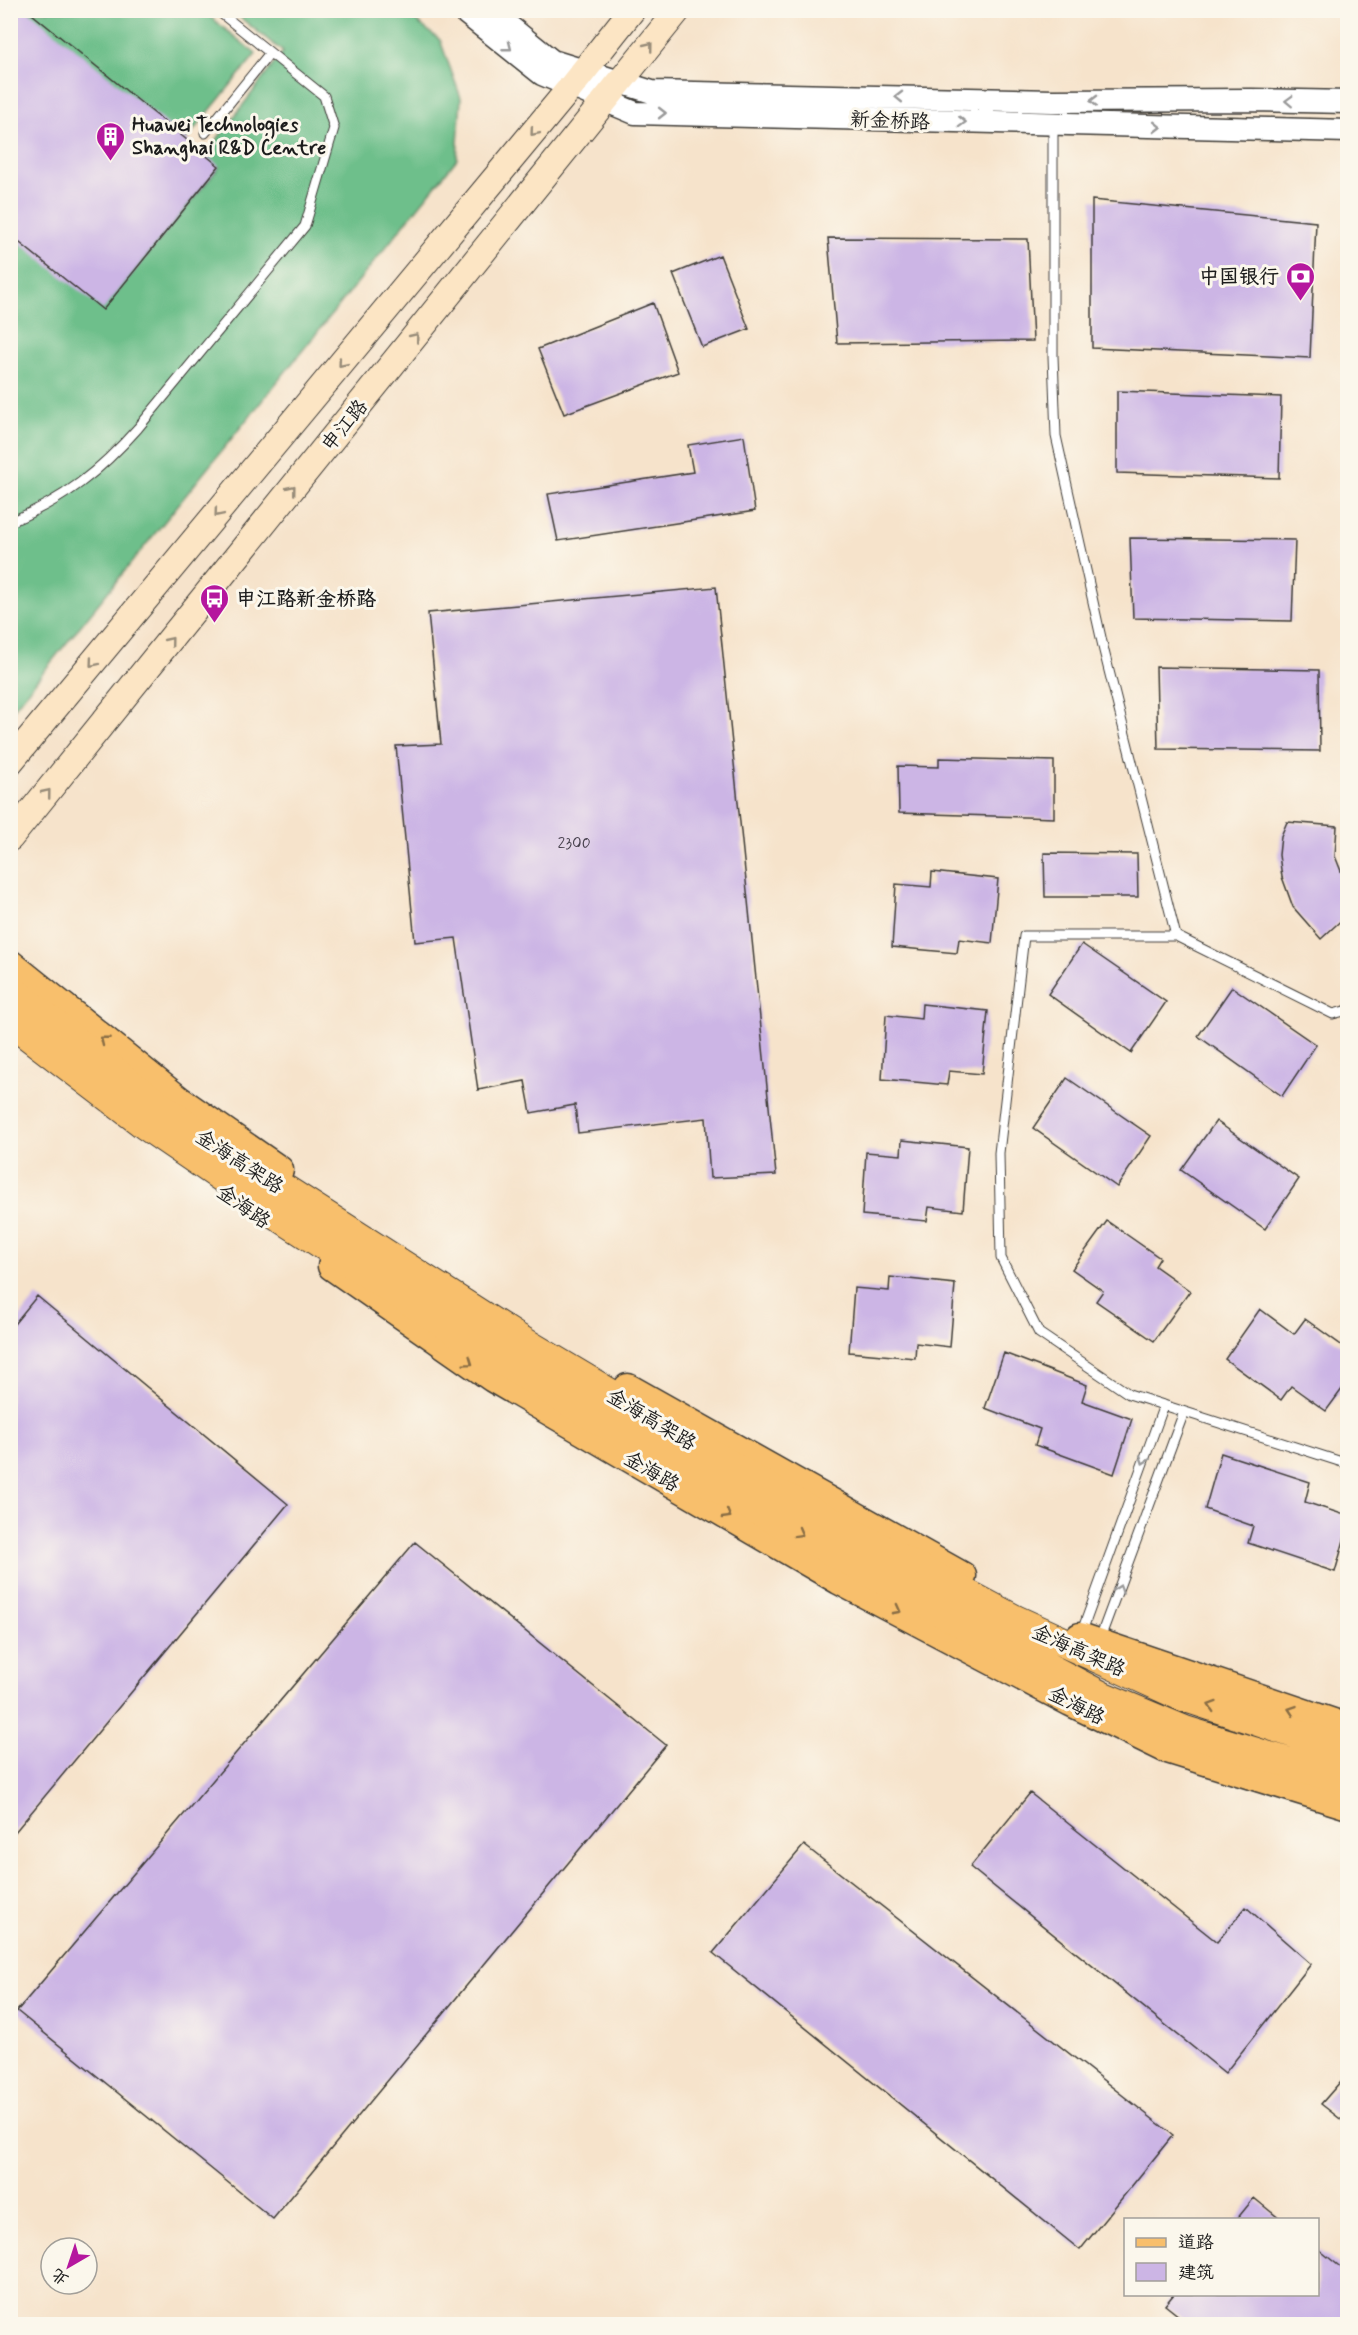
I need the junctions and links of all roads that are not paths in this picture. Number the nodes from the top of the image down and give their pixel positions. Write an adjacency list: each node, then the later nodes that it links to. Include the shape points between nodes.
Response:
1 (217, 10): 6 (lane)
2 (462, 10): 7 (street, 新金桥路, one-way to 7, via 542,74)
3 (489, 10): 7 (street, 新金桥路)
4 (632, 10): 7 (main road, 申江路)
5 (678, 10): 8 (main road, 申江路, one-way to 5)
6 (269, 54): 13 (lane); 14 (lane, via 324,96 334,128 305,225 110,459 73,490)
7 (578, 78): 8 (street, 新金桥路); 15 (main road, 申江路, one-way to 15)
8 (613, 92): 9 (street, 新金桥路, one-way to 8); 11 (street, 新金桥路, one-way to 11, via 636,113); 16 (main road, 申江路, one-way to 8)
9 (1053, 101): 10 (street, 新金桥路, one-way to 9); 11 (lane)
10 (1347, 102)
11 (1053, 125): 12 (street, 新金桥路, one-way to 12); 17 (lane, via 1056,436 1104,651)
12 (1347, 131)
13 (205, 134)
14 (10, 522)
15 (10, 762)
16 (10, 838)
17 (1176, 936): 20 (lane, via 1333,1014); 23 (lane, via 1024,936 999,1153 1001,1258 1039,1333 1129,1394)
18 (10, 964): 26 (main road, one-way to 18, via 1048,1624 566,1354 385,1244 180,1101)
19 (10, 989): 29 (highway, 金海高架路, one-way to 19, via 1169,1690 1015,1620 771,1490 513,1336 202,1137)
20 (1347, 1010)
21 (10, 1021): 30 (highway, 金海高架路, one-way to 30, via 146,1125 275,1213 636,1442 1101,1696 1185,1731)
22 (10, 1036): 27 (main road, 金海路, one-way to 27, via 138,1132 493,1378 839,1580)
23 (1164, 1405): 24 (lane); 26 (lane, one-way to 26)
24 (1184, 1412): 25 (lane); 26 (lane, one-way to 24)
25 (1347, 1464)
26 (1089, 1640): 28 (main road, one-way to 26)
27 (1040, 1686): 31 (highway, via 1060,1691 1152,1735); 32 (main road, 金海路, via 1167,1749)
28 (1347, 1728)
29 (1347, 1751)
30 (1347, 1781)
31 (1347, 1795)
32 (1347, 1805)

